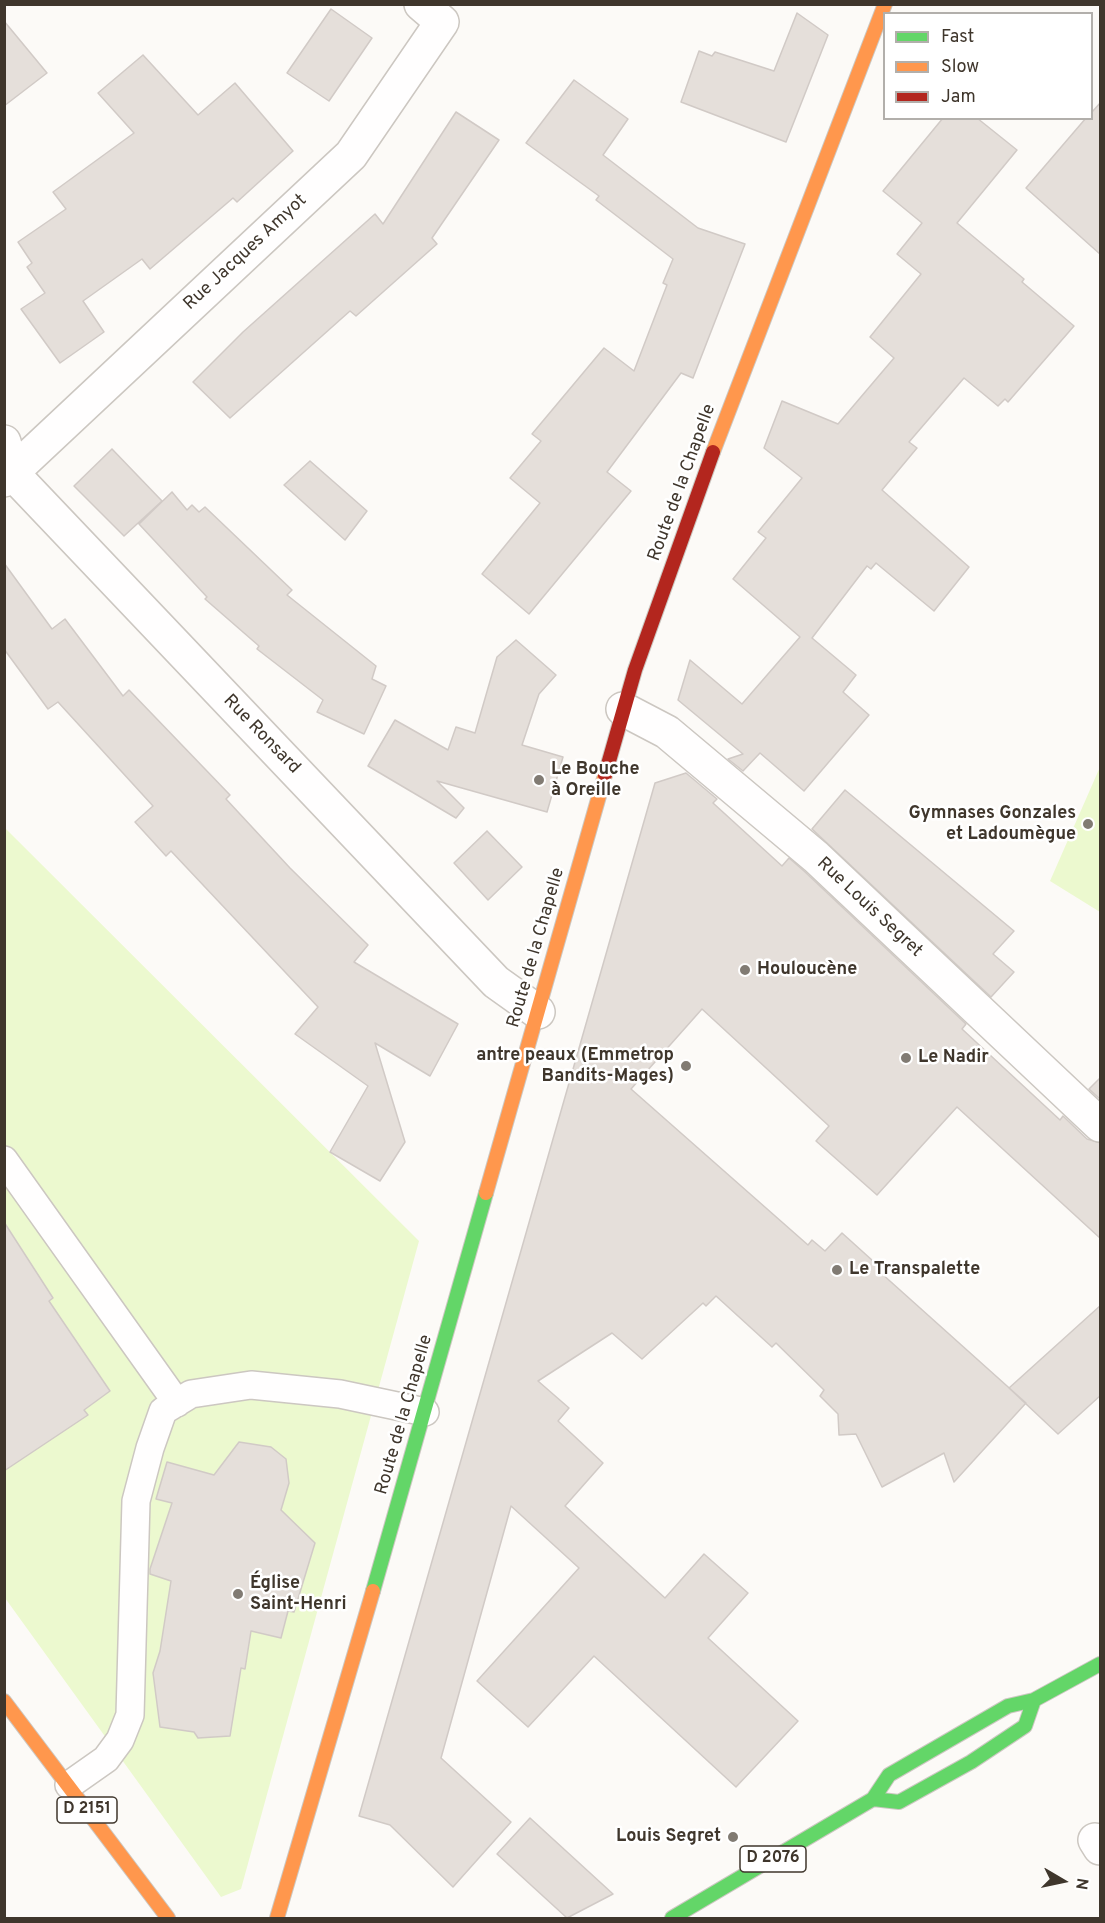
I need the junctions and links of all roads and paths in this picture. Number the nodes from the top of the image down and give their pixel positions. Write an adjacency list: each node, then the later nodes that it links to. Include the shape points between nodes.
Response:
1 (421, 4): 4 (street, Rue Jacques Amyot, via 442,22 351,154)
2 (885, 4): 5 (main road, Route de la Chapelle, via 688,517)
3 (4, 442): 4 (street, Rue Ronsard)
4 (9, 477): 6 (street, Rue Ronsard, via 495,982)
5 (624, 709): 6 (main road, Route de la Chapelle); 7 (street, Rue Louis Segret, via 667,732 816,857)
6 (538, 1012): 10 (main road, Route de la Chapelle)
7 (1101, 1125)
8 (4, 1160): 9 (lane)
9 (177, 1403): 10 (lane, via 191,1394 251,1385 340,1394); 14 (lane, via 163,1411 136,1501 130,1715 106,1760)
10 (425, 1412): 17 (main road, Route de la Chapelle)
11 (1101, 1664): 12 (main road, D 2076)
12 (1034, 1700): 15 (main road, D 2076, via 1008,1706 889,1775); 15 (main road, via 1025,1726 971,1762 899,1802)
13 (4, 1701): 14 (main road, D 2151)
14 (69, 1785): 16 (main road, D 2151)
15 (873, 1799): 18 (main road, D 2076)
16 (168, 1918)
17 (277, 1918)
18 (672, 1918)

